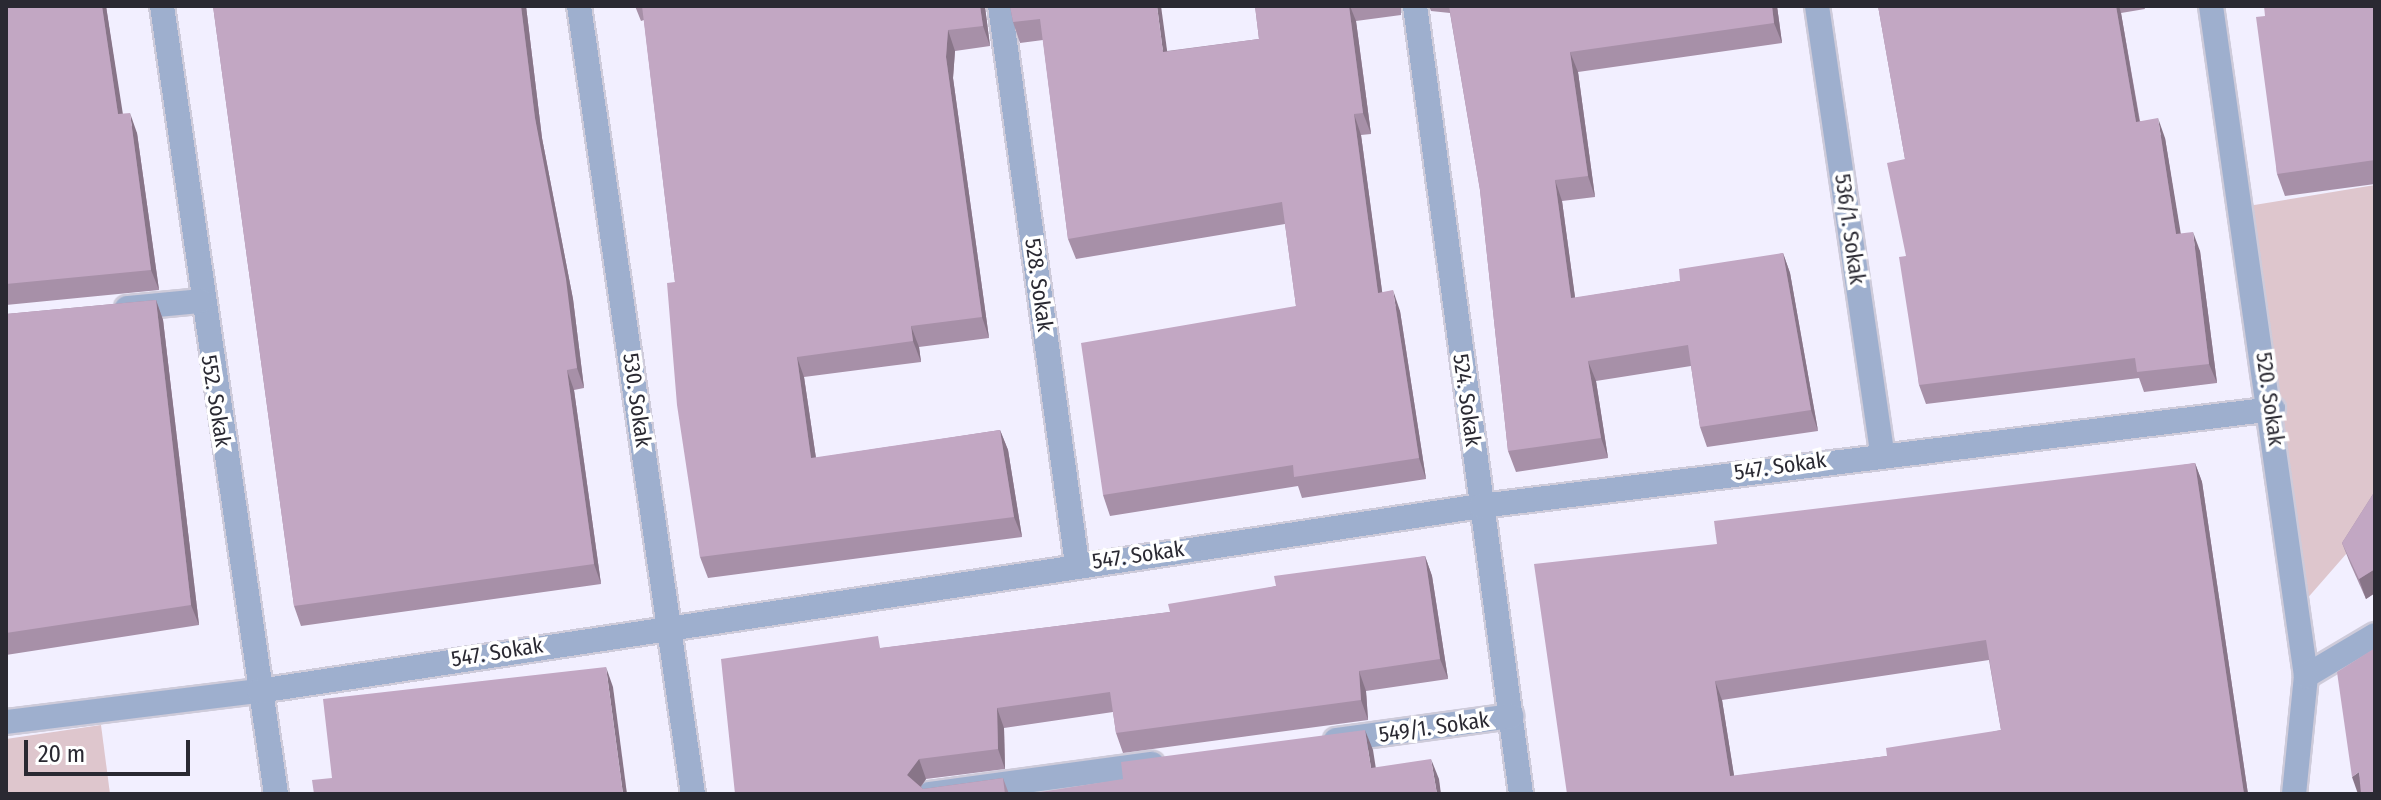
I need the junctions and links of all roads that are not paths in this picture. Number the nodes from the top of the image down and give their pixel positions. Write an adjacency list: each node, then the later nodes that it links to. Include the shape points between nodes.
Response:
1 (162, 6): 7 (street, 552. Sokak)
2 (579, 6): 13 (street, 530. Sokak)
3 (1000, 6): 12 (street, 528. Sokak)
4 (1415, 6): 11 (street, 524. Sokak)
5 (1817, 6): 10 (street, 536/1. Sokak)
6 (2211, 6): 9 (street, 520. Sokak)
7 (201, 301): 8 (street); 16 (street, 552. Sokak)
8 (96, 311)
9 (2273, 409): 10 (street, 547. Sokak); 15 (street, 520. Sokak)
10 (1882, 452): 11 (street, 547. Sokak)
11 (1481, 506): 12 (street, 547. Sokak); 17 (street, 524. Sokak)
12 (1077, 564): 13 (street, 547. Sokak)
13 (670, 625): 16 (street, 547. Sokak); 22 (street, 530. Sokak)
14 (2375, 635): 15 (street)
15 (2306, 676): 25 (street, 520. Sokak)
16 (259, 691): 18 (street, 547. Sokak); 21 (street, 552. Sokak)
17 (1511, 716): 19 (street, 549/1. Sokak); 24 (street, 524. Sokak)
18 (6, 722)
19 (1306, 744)
20 (1180, 760): 23 (street)
21 (276, 794)
22 (693, 794)
23 (929, 794)
24 (1521, 794)
25 (2294, 794)

